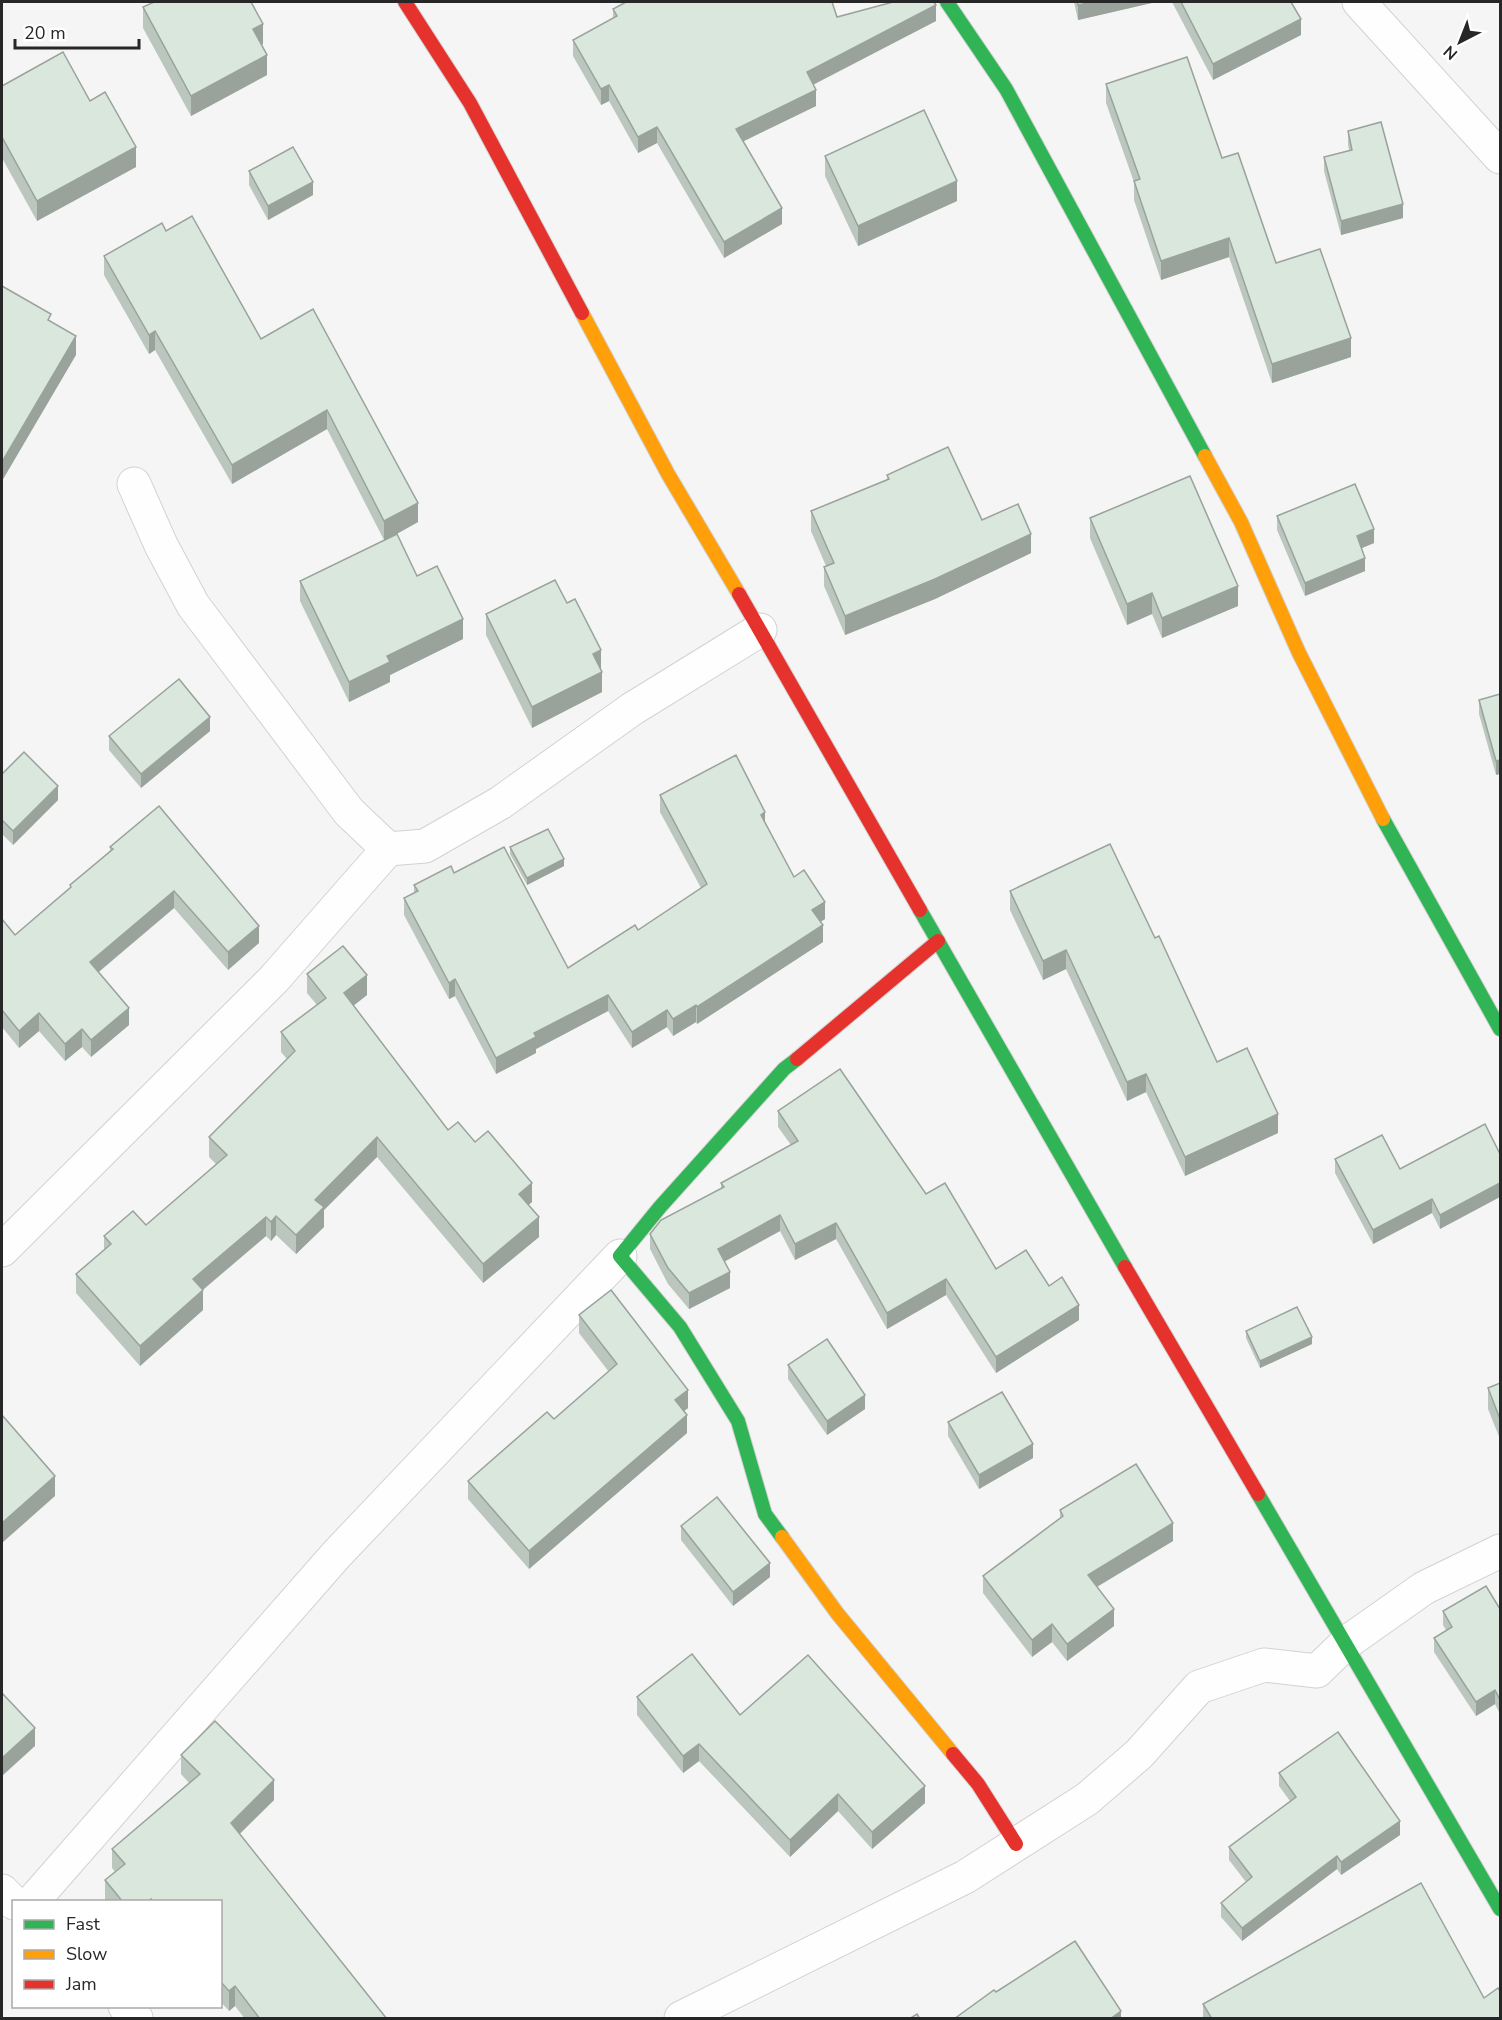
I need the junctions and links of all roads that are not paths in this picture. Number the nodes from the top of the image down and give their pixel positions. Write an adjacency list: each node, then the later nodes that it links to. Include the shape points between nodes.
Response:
1 (405, 2): 6 (street, via 470,103 668,474)
2 (947, 2): 9 (street, via 1006,89 1241,522 1299,653 1401,855)
3 (1359, 2): 4 (street)
4 (1500, 157)
5 (134, 484): 7 (street, via 194,605 348,812)
6 (760, 630): 7 (street, via 632,709 481,814 425,846); 8 (street)
7 (388, 849): 10 (street, via 274,979)
8 (938, 941): 11 (street, via 784,1069); 13 (street)
9 (1500, 1029)
10 (2, 1250)
11 (620, 1256): 14 (street, via 680,1327 738,1420 765,1515 837,1613 978,1784); 15 (street, via 336,1555)
12 (1500, 1551): 13 (street, via 1424,1588)
13 (1346, 1643): 14 (street, via 1317,1671 1264,1665 1199,1687 1139,1754 1087,1799); 16 (street)
14 (1016, 1844): 17 (street, via 965,1877)
15 (34, 1900)
16 (1500, 1909)
17 (681, 2019)

